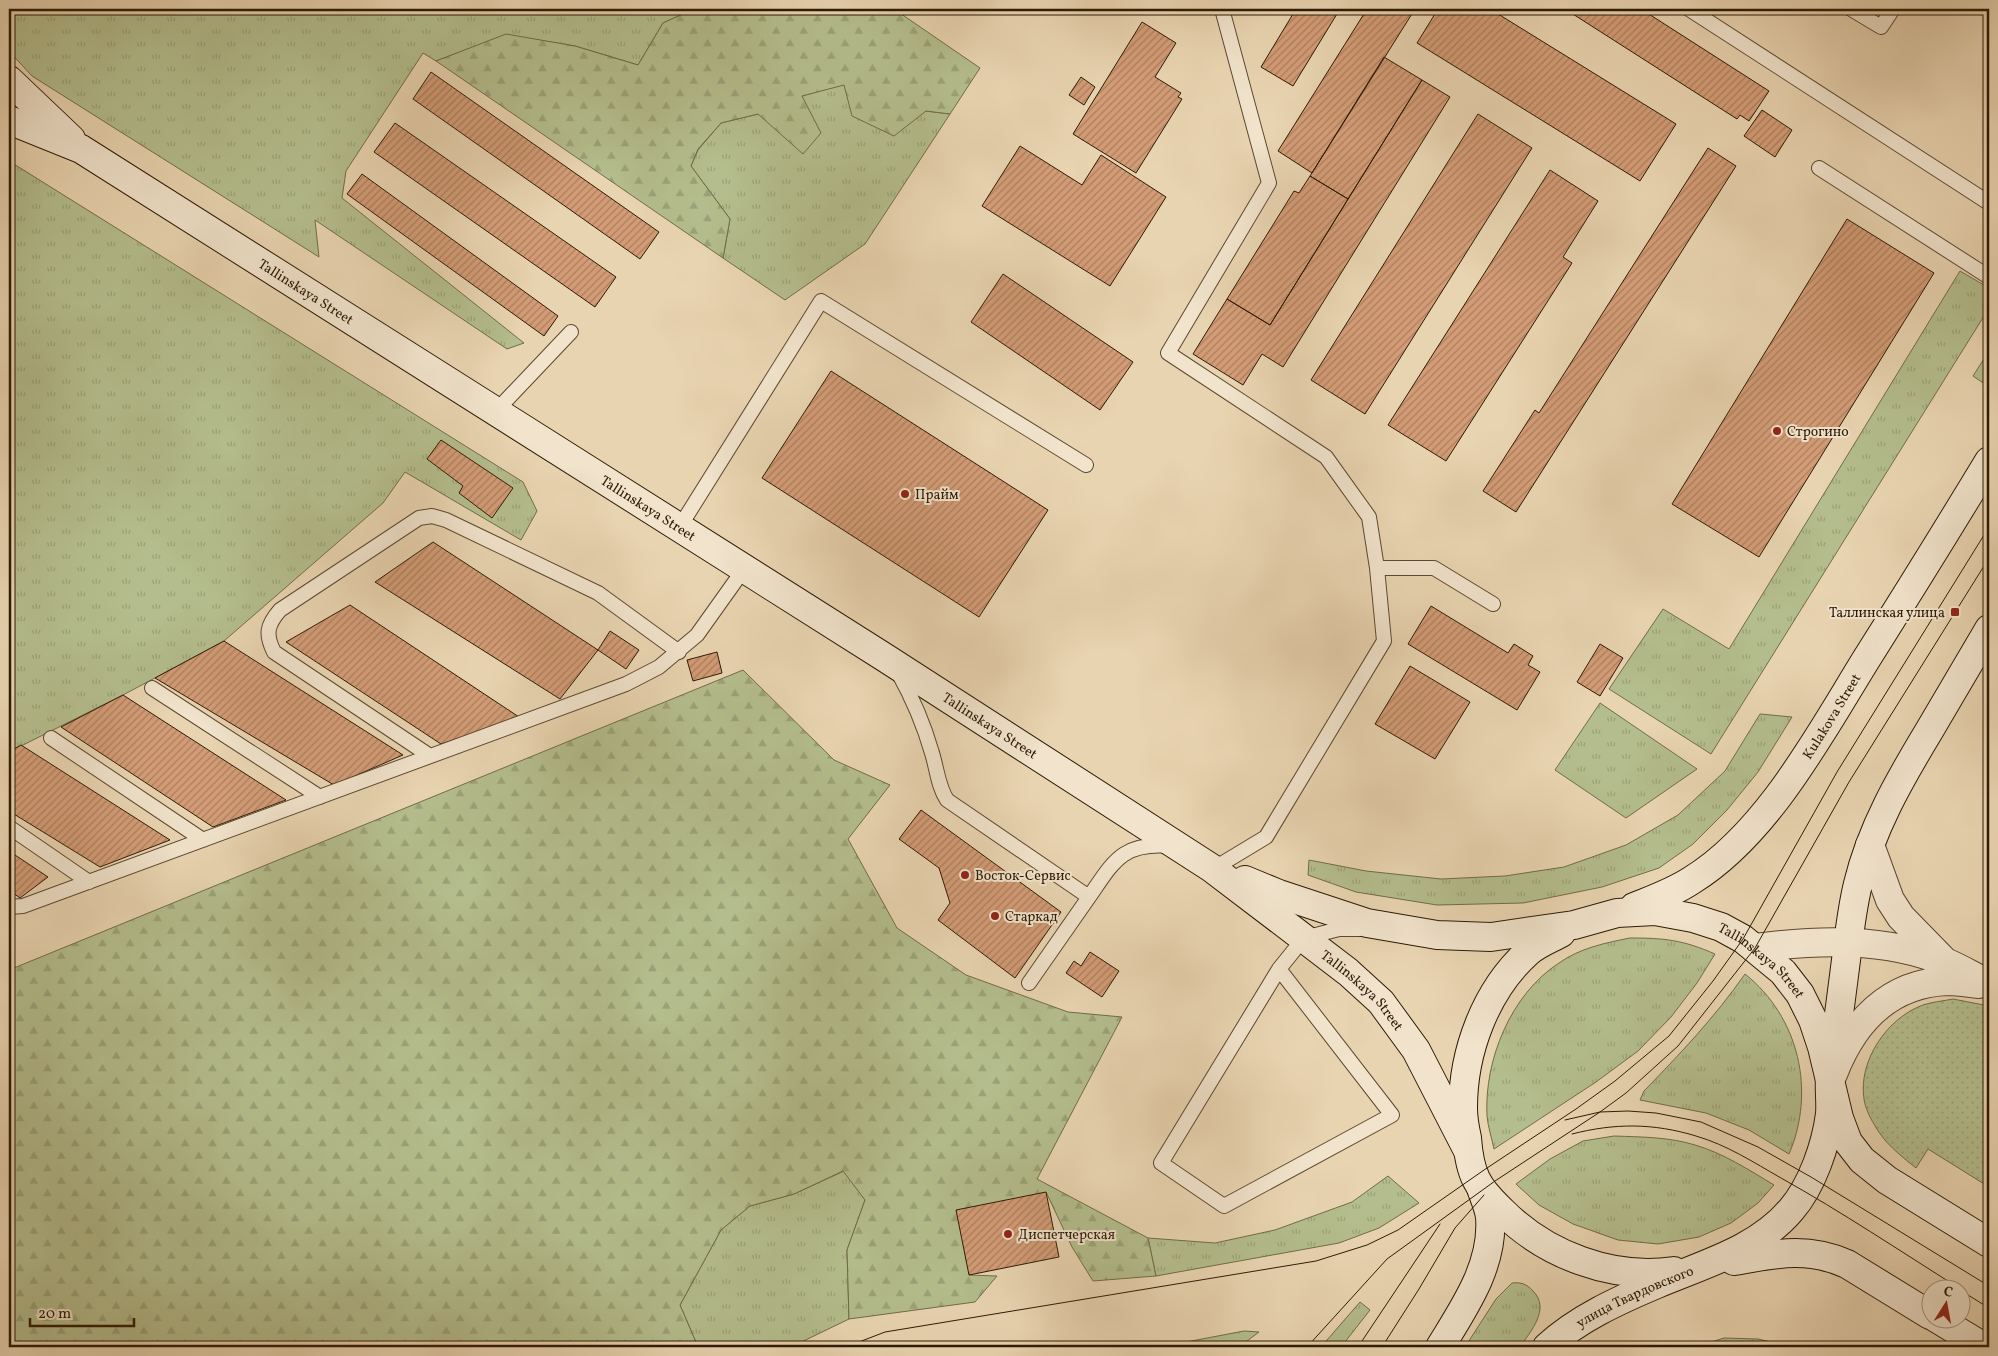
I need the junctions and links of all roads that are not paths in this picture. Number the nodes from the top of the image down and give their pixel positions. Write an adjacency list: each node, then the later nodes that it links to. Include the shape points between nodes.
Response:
1 (1222, 9): 16 (lane, via 1269,183 1168,353 1326,457 1369,517)
2 (1689, 9): 9 (lane)
3 (1851, 9): 4 (lane, via 1881,27)
4 (1893, 9)
5 (9, 80): 7 (main road, Tallinskaya Street)
6 (9, 120): 7 (main road, Tallinskaya Street)
7 (81, 149): 12 (main road, Tallinskaya Street)
8 (1818, 168): 10 (lane)
9 (1989, 203)
10 (1989, 277)
11 (571, 332): 12 (lane)
12 (495, 412): 15 (main road, Tallinskaya Street)
13 (1989, 462): 34 (main road, Kulakova Street, via 1805,759 1769,807 1735,845 1692,880 1663,896)
14 (1086, 465): 15 (lane, via 820,301)
15 (679, 528): 17 (main road, Tallinskaya Street)
16 (1377, 568): 18 (lane, via 1434,568); 30 (lane, via 1384,641 1266,837)
17 (744, 569): 20 (lane, via 697,635); 21 (main road, Tallinskaya Street)
18 (1493, 604)
19 (1989, 629): 28 (main road, via 1913,758)
20 (679, 652): 24 (lane, via 659,667 626,684); 24 (lane, via 598,593 446,520 432,516 419,518 280,610 270,621 268,640 274,652)
21 (892, 662): 29 (main road, Tallinskaya Street); 32 (lane, via 912,700 947,800)
22 (152, 688): 25 (lane)
23 (51, 738): 27 (lane)
24 (430, 756): 25 (lane)
25 (320, 797): 27 (lane)
26 (9, 827): 31 (lane)
27 (203, 840): 31 (lane)
28 (1870, 844): 38 (main road, via 1858,884); 40 (main road, via 1890,900 1901,917)
29 (1180, 847): 30 (main road, Tallinskaya Street); 32 (lane, via 1136,848 1123,853)
30 (1213, 868): 36 (main road, Tallinskaya Street, via 1338,915); 37 (main road, Tallinskaya Street)
31 (89, 882): 33 (lane, via 23,906)
32 (1089, 897): 42 (lane)
33 (9, 907)
34 (1617, 913): 35 (main road, Tallinskaya Street); 39 (main road, Tallinskaya Street, via 1655,911 1693,918 1721,927)
35 (1574, 925): 36 (main road, Tallinskaya Street, via 1490,937 1437,936); 45 (main road, Tallinskaya Street, via 1529,951 1504,978 1481,1020 1466,1072 1463,1110)
36 (1396, 929): 37 (lane, via 1339,930)
37 (1304, 938): 41 (lane); 45 (main road, Tallinskaya Street, via 1366,988 1392,1016 1420,1056)
38 (1848, 943): 39 (main road, via 1820,941); 40 (main road, via 1897,948); 44 (main road)
39 (1754, 948): 44 (main road, Tallinskaya Street, via 1783,972 1807,1006)
40 (1944, 961): 43 (main road)
41 (1279, 969): 41 (lane, via 1161,1163 1224,1206 1392,1115)
42 (1029, 983)
43 (1989, 985): 44 (main road, via 1948,981 1918,986 1887,998 1861,1022 1839,1058)
44 (1830, 1082): 47 (main road, Tallinskaya Street, via 1838,1118 1848,1142 1862,1160 1887,1180); 48 (main road, Tallinskaya Street, via 1830,1112 1824,1142 1812,1177 1794,1208 1762,1238)
45 (1468, 1151): 46 (main road, Tallinskaya Street)
46 (1482, 1191): 48 (main road, Tallinskaya Street, via 1541,1242 1576,1260 1614,1270 1654,1274); 51 (main road, via 1490,1216 1489,1244 1482,1270 1466,1305)
47 (1989, 1243)
48 (1702, 1267): 49 (main road, Tallinskaya Street, via 1786,1252 1823,1256 1847,1264); 52 (main road, улица Твардовского, via 1604,1309)
49 (1920, 1309)
50 (1953, 1328): 53 (main road)
51 (1440, 1347)
52 (1547, 1347)
53 (1984, 1347)

